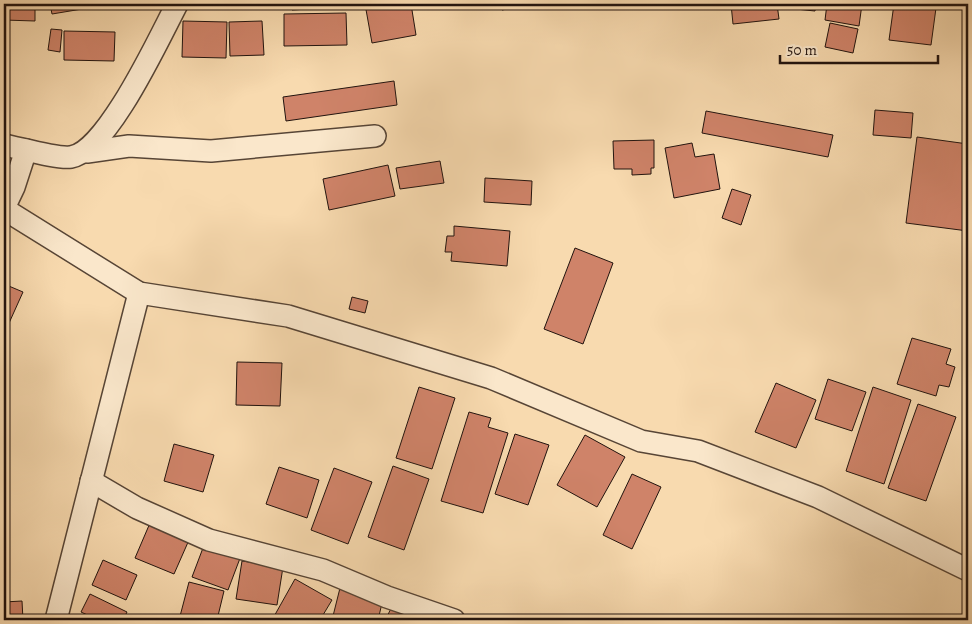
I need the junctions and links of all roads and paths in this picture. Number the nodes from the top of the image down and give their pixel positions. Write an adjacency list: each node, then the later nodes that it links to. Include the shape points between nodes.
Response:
1 (177, 4): 5 (street, via 138,80)
2 (375, 136): 5 (street, via 211,151 129,146)
3 (4, 145): 4 (street)
4 (26, 150): 5 (street, via 70,158); 6 (street)
5 (87, 152)
6 (4, 208): 7 (street)
7 (139, 294): 8 (street); 9 (street, via 288,316 491,378 641,441 698,450 818,497)
8 (92, 481): 10 (street); 11 (street, via 136,508 209,540 323,570)
9 (968, 570)
10 (56, 620)
11 (454, 620)

